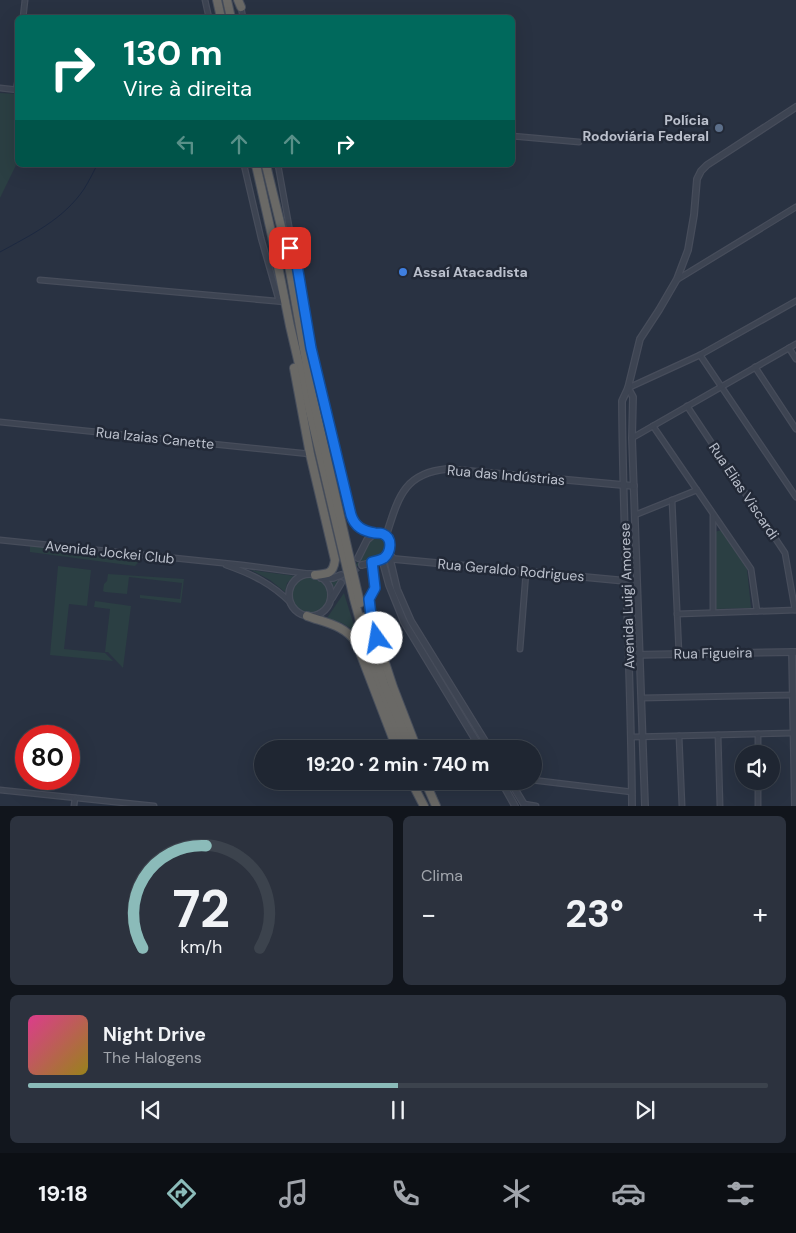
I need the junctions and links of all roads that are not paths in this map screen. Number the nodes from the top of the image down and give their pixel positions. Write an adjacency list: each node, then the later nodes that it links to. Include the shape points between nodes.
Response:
1 (25, 0): 5 (street)
2 (205, 0): 6 (street)
3 (217, 0): 7 (highway)
4 (227, 2): 8 (highway)
5 (23, 15)
6 (208, 15)
7 (220, 15)
8 (230, 15)
9 (0, 88): 10 (street)
10 (15, 90)
11 (796, 107): 21 (street, Avenida Luigi Amorese, via 701,172 696,180 688,250)
12 (515, 136): 13 (street)
13 (579, 142)
14 (244, 167): 24 (street, via 260,238)
15 (256, 167): 24 (highway)
16 (266, 167): 19 (highway)
17 (278, 167): 20 (street)
18 (796, 207): 21 (street)
19 (281, 228): 20 (highway); 34 (highway)
20 (296, 259): 27 (highway)
21 (677, 279): 33 (street, Avenida Luigi Amorese, via 640,339)
22 (40, 280): 24 (street)
23 (796, 301): 29 (street)
24 (282, 302): 25 (highway)
25 (290, 326): 40 (highway, via 292,355); 90 (highway, via 364,638)
26 (796, 344): 28 (street)
27 (311, 348): 34 (highway); 50 (highway, via 353,521 361,529)
28 (789, 348): 30 (street); 31 (street)
29 (700, 355): 32 (street); 33 (street)
30 (796, 359)
31 (756, 367): 32 (street); 38 (street)
32 (720, 387): 35 (street); 44 (street)
33 (628, 388): 39 (street, Avenida Luigi Amorese, via 632,397); 41 (street, Avenida Luigi Amorese, via 622,401)
34 (312, 394): 91 (highway, via 362,610 382,676)
35 (687, 406): 37 (street); 69 (street, Rua Elias Viscardi, via 785,553)
36 (0, 422): 40 (street, Rua Izaias Canette)
37 (653, 426): 39 (street); 43 (street)
38 (796, 429)
39 (632, 438): 42 (street, Avenida Luigi Amorese)
40 (310, 454): 61 (highway, via 335,560 330,572)
41 (623, 485): 42 (street, Rua das Indústrias); 51 (street, Rua das Indústrias, via 433,471 417,478 403,491); 62 (street, Avenida Luigi Amorese)
42 (634, 486): 47 (street, Avenida Luigi Amorese)
43 (697, 490): 45 (street); 46 (street)
44 (796, 497)
45 (672, 500): 47 (street); 72 (street)
46 (713, 514): 48 (street); 49 (street)
47 (635, 516): 63 (street, Avenida Luigi Amorese)
48 (722, 527): 49 (street); 70 (street, via 751,569)
49 (713, 529): 71 (street)
50 (375, 533): 51 (street); 54 (street, via 367,540)
51 (386, 536): 53 (street, via 390,545)
52 (0, 540): 57 (street, Avenida Jockei Club)
53 (388, 553): 55 (street); 59 (street, Rua Geraldo Rodrigues, via 394,559); 75 (street, via 397,589)
54 (358, 558)
55 (382, 559): 56 (street); 65 (street)
56 (372, 562): 58 (street); 66 (highway)
57 (220, 563): 61 (street, Avenida Jockei Club); 68 (street, Avenida Jockei Club, via 263,580)
58 (362, 565)
59 (526, 572): 62 (street, Rua Geraldo Rodrigues); 76 (street)
60 (341, 575): 61 (street, via 333,578)
61 (315, 576): 67 (street, via 329,587); 68 (street, via 298,578 292,584)
62 (627, 581): 63 (street, Rua Geraldo Rodrigues); 79 (street, Avenida Luigi Amorese)
63 (637, 582): 80 (street, Avenida Luigi Amorese)
64 (341, 583): 67 (street)
65 (389, 585): 66 (street); 74 (street)
66 (375, 588): 92 (highway, via 369,599 372,623)
67 (330, 600): 73 (street, via 322,613)
68 (291, 604): 73 (street, via 297,612)
69 (796, 610): 70 (street)
70 (757, 611): 71 (street)
71 (713, 612): 72 (street)
72 (677, 614): 78 (street)
73 (307, 616): 89 (highway, via 342,628 356,642)
74 (406, 626): 75 (street); 93 (street)
75 (414, 626): 94 (street)
76 (520, 649)
77 (794, 652): 78 (street, Rua Figueira); 81 (street)
78 (678, 654): 80 (street, Rua Figueira)
79 (630, 655): 80 (street, Rua Figueira); 88 (street, Avenida Luigi Amorese)
80 (640, 655): 82 (street, Avenida Luigi Amorese)
81 (792, 695): 82 (street); 83 (street)
82 (642, 698): 86 (street, Avenida Luigi Amorese)
83 (793, 733): 84 (street); 120 (street)
84 (758, 734): 85 (street); 95 (street)
85 (718, 735): 87 (street); 118 (street)
86 (642, 736): 87 (street); 88 (street); 116 (street, Avenida Luigi Amorese)
87 (679, 736): 117 (street)
88 (632, 737): 105 (street, Avenida Luigi Amorese)
89 (394, 740)
90 (400, 740)
91 (407, 740)
92 (414, 740)
93 (476, 740)
94 (484, 740)
95 (758, 745)
96 (542, 781): 105 (street)
97 (0, 790): 106 (street)
98 (416, 790): 111 (highway)
99 (420, 790): 111 (highway)
100 (429, 790): 112 (highway)
101 (433, 790): 112 (highway)
102 (506, 790): 113 (street)
103 (515, 790): 108 (street)
104 (758, 790): 119 (street)
105 (632, 792): 115 (street, Avenida Luigi Amorese)
106 (75, 798): 107 (street); 109 (street)
107 (133, 804): 110 (street)
108 (524, 805): 114 (street)
109 (74, 806)
110 (154, 806)
111 (426, 806)
112 (437, 806)
113 (516, 806)
114 (536, 806)
115 (632, 806)
116 (645, 806)
117 (682, 806)
118 (720, 806)
119 (758, 806)
120 (795, 806)

